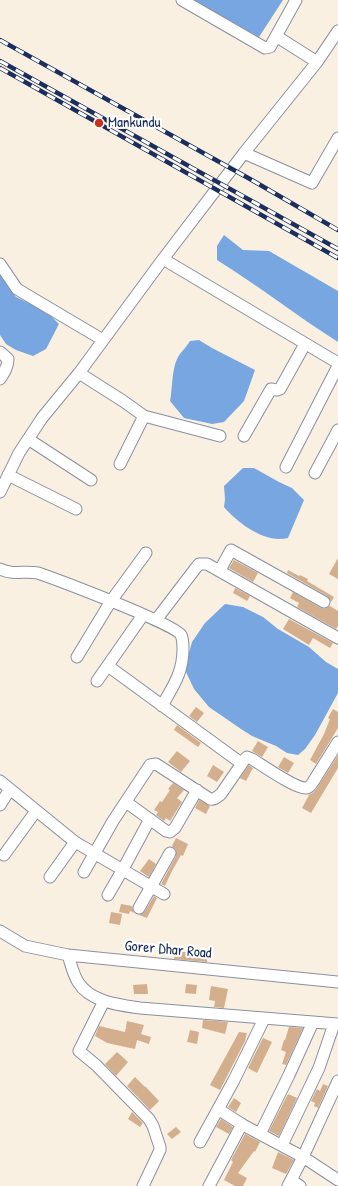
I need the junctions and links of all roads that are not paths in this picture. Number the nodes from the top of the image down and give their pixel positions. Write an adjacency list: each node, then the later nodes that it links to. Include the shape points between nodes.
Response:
1 (182, 0): 4 (street, via 265,48 270,47)
2 (296, 0): 4 (street)
3 (338, 31): 5 (street)
4 (276, 36): 5 (street)
5 (317, 62): 7 (street)
6 (338, 138): 7 (street, via 312,183)
7 (244, 152): 8 (street)
8 (163, 259): 10 (street); 11 (street)
9 (0, 264): 10 (street, via 17,289)
10 (103, 340): 15 (street)
11 (305, 344): 13 (street); 20 (street, via 280,389 271,389)
12 (0, 352): 16 (street, via 8,359 7,368)
13 (338, 363)
14 (338, 366): 23 (street)
15 (79, 373): 17 (street); 21 (street)
16 (0, 379)
17 (144, 416): 19 (street); 22 (street)
18 (338, 430): 24 (street)
19 (220, 436)
20 (244, 436)
21 (28, 439): 25 (street); 26 (street)
22 (120, 464)
23 (286, 467)
24 (315, 473)
25 (8, 475): 27 (street); 28 (street)
26 (91, 480)
27 (1, 488)
28 (76, 509)
29 (146, 553): 32 (street)
30 (0, 569): 32 (street, via 14,573 38,573)
31 (220, 570): 33 (street, via 230,550); 35 (street, via 207,564 200,564); 36 (street)
32 (111, 601): 34 (street); 37 (street)
33 (324, 602)
34 (143, 615): 35 (street); 38 (street)
35 (156, 620): 40 (street, via 175,629 183,641 181,672)
36 (338, 638)
37 (77, 657)
38 (108, 666): 39 (street); 40 (street)
39 (97, 681)
40 (162, 706): 42 (street)
41 (338, 742): 42 (street, via 313,782 306,788 292,784 249,757)
42 (241, 763): 45 (street, via 216,798 210,799)
43 (0, 782): 44 (street)
44 (10, 790): 47 (street); 48 (street)
45 (197, 790): 46 (street, via 152,764); 49 (street, via 173,831 168,832)
46 (126, 802): 49 (street); 51 (street)
47 (0, 805)
48 (36, 811): 50 (street); 53 (street)
49 (150, 819): 54 (street)
50 (75, 842): 51 (street); 56 (street)
51 (95, 853): 54 (street); 55 (street)
52 (170, 853): 57 (street)
53 (4, 855)
54 (123, 870): 57 (street); 59 (street)
55 (84, 872)
56 (50, 878)
57 (151, 886): 58 (street); 60 (street)
58 (164, 894)
59 (108, 895)
60 (139, 908)
61 (0, 931): 62 (street, Gorer Dhar Road, via 25,946)
62 (68, 956): 63 (street, Gorer Dhar Road); 64 (street, via 77,981 86,991)
63 (338, 982)
64 (104, 1001): 65 (street, via 140,1008); 77 (street, via 79,1051 101,1070 153,1126 160,1150)
65 (264, 1019): 66 (street); 69 (street)
66 (313, 1022): 67 (street); 71 (street)
67 (336, 1024): 73 (street, via 319,1068)
68 (338, 1081): 74 (street)
69 (218, 1109): 70 (street); 72 (street)
70 (242, 1124): 71 (street); 78 (street)
71 (260, 1134): 73 (street)
72 (200, 1142)
73 (282, 1146): 74 (street)
74 (303, 1157): 75 (street); 76 (street)
75 (338, 1180)
76 (293, 1184)
77 (143, 1186)
78 (210, 1186)

